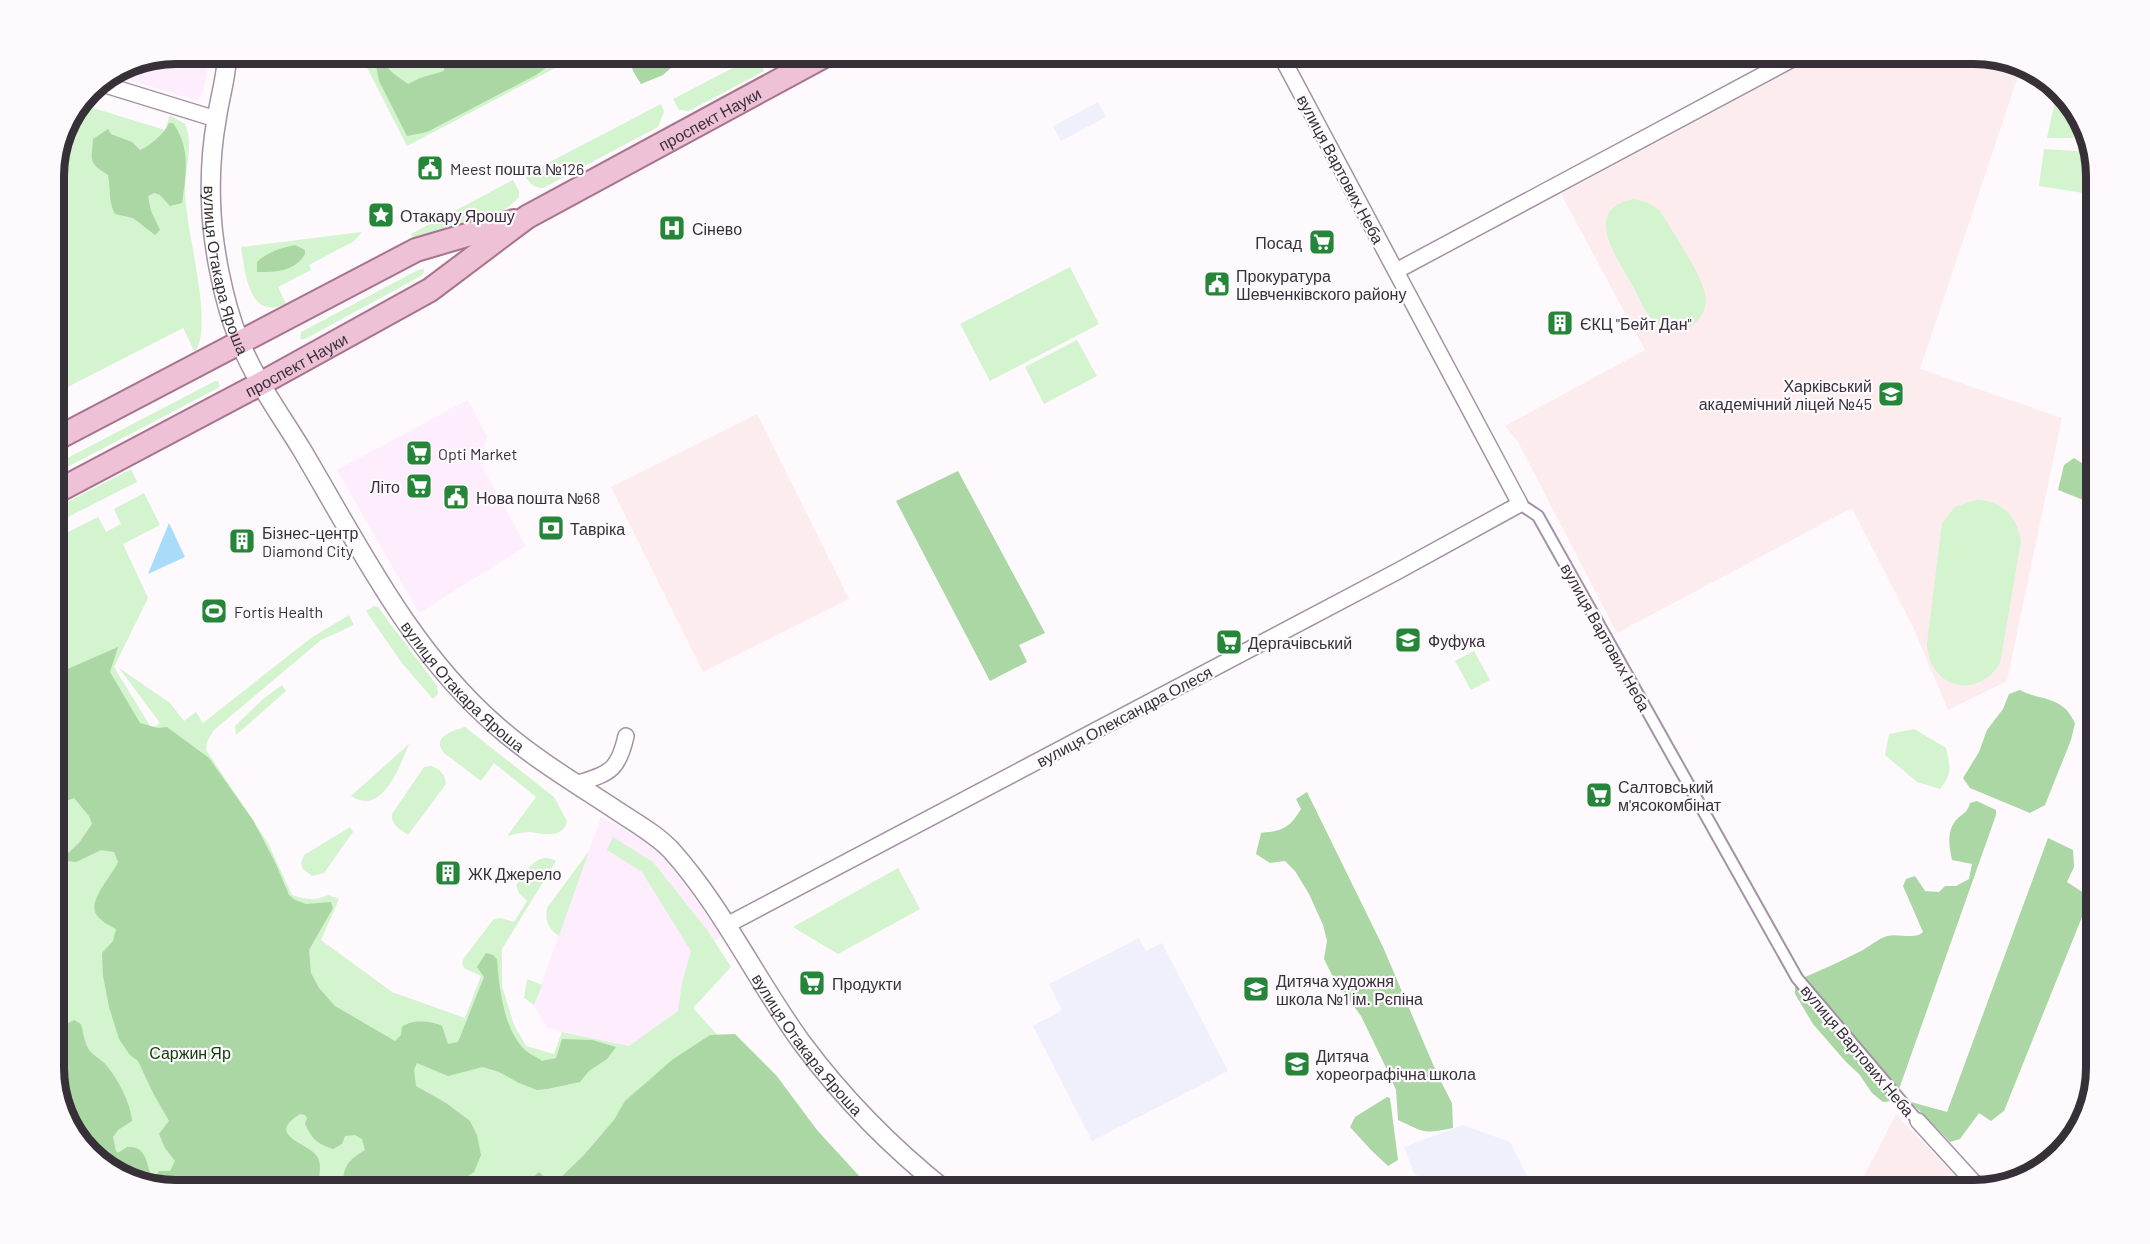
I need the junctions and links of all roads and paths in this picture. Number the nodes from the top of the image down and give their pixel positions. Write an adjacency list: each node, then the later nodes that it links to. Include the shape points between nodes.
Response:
1 (225, 64): 6 (street, вулиця Отакара Яроша)
2 (810, 64): 7 (main road, проспект Науки)
3 (1285, 64): 8 (street, вулиця Вартових Неба)
4 (1783, 64): 8 (street)
5 (110, 86): 6 (street)
6 (216, 119): 9 (street, вулиця Отакара Яроша, via 211,203 224,290)
7 (527, 217): 9 (main road, проспект Науки, via 416,250); 10 (main road, проспект Науки, via 430,290)
8 (1396, 271): 13 (street, вулиця Вартових Неба)
9 (240, 344): 10 (street, вулиця Отакара Яроша); 11 (main road, проспект Науки)
10 (260, 384): 12 (main road, проспект Науки); 15 (street, вулиця Отакара Яроша, via 388,596 438,667 499,728)
11 (65, 434)
12 (65, 487)
13 (1520, 504): 16 (street, вулиця Олександра Олеся); 17 (street, вулиця Вартових Неба, via 1538,516 1797,978)
14 (626, 736): 15 (street, via 616,765)
15 (576, 784): 16 (street, вулиця Отакара Яроша, via 668,846)
16 (727, 925): 18 (street, вулиця Отакара Яроша, via 801,1042 833,1083)
17 (1918, 1121): 19 (street, вулиця Вартових Неба)
18 (932, 1180)
19 (1972, 1180)

